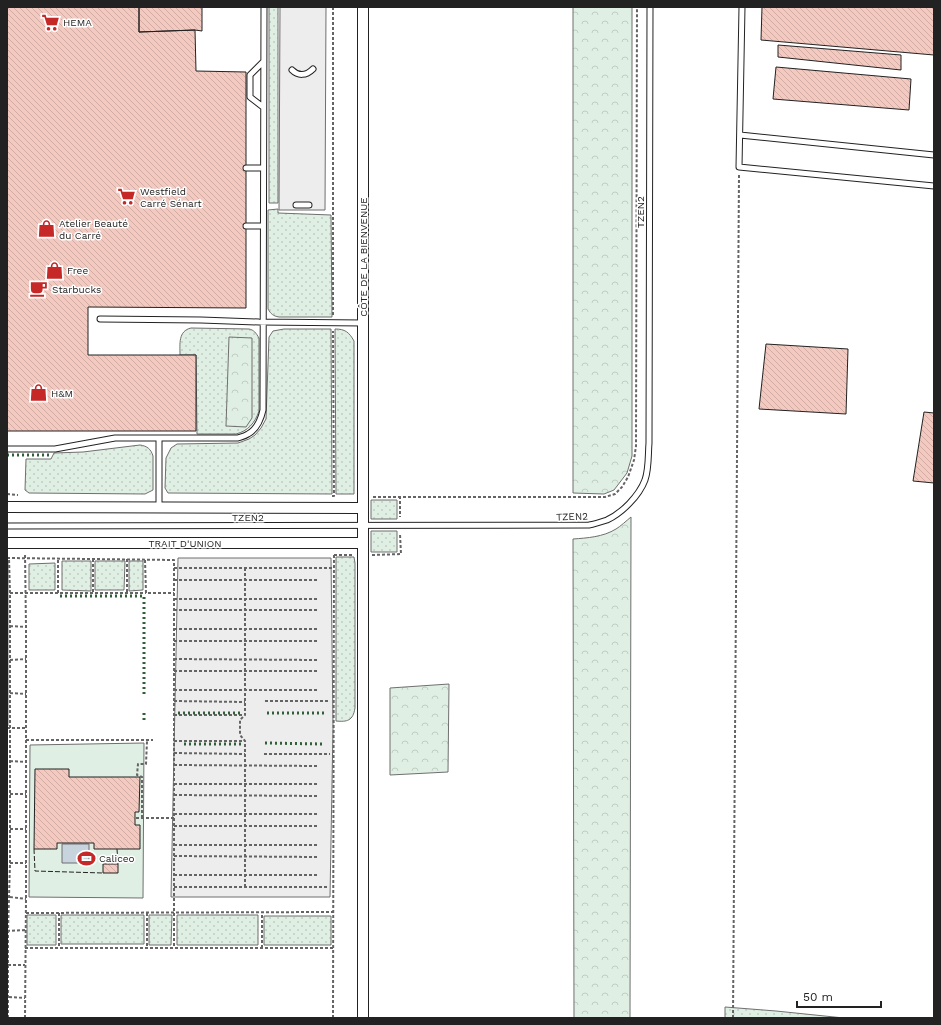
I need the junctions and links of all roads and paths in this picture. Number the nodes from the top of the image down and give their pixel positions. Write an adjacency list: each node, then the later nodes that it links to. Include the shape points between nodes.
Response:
1 (264, 7): 6 (lane)
2 (363, 7): 22 (street, CÔTE DE LA BIENVENUE)
3 (637, 7): 26 (path, via 636,446 628,477 615,494 605,497)
4 (650, 7): 34 (lane, TZEN2, via 649,443 644,481 634,499 622,510 607,520 589,526)
5 (742, 7): 10 (lane)
6 (264, 62): 9 (lane); 9 (lane, via 250,75 250,97)
7 (313, 69): 8 (lane, via 302,75)
8 (292, 70)
9 (263, 107): 14 (lane)
10 (740, 135): 11 (lane); 12 (lane)
11 (934, 155)
12 (739, 167): 15 (lane); 167 (path)
13 (246, 168): 14 (lane)
14 (263, 168): 19 (lane)
15 (934, 186)
16 (296, 205): 17 (lane)
17 (309, 205)
18 (246, 226): 19 (lane)
19 (263, 226): 21 (lane)
20 (100, 319): 21 (lane)
21 (263, 322): 22 (lane); 23 (lane, via 263,410 256,427 238,438)
22 (363, 323): 31 (street, CÔTE DE LA BIENVENUE)
23 (159, 438): 24 (lane, via 115,438 55,449); 29 (lane)
24 (7, 449)
25 (340, 496): 30 (path, via 334,496)
26 (400, 496): 27 (path); 34 (path)
27 (371, 497)
28 (7, 507): 29 (street)
29 (159, 507): 30 (street)
30 (334, 508): 31 (street)
31 (362, 508): 33 (street, CÔTE DE LA BIENVENUE)
32 (7, 526): 33 (lane, TZEN2)
33 (363, 526): 34 (lane, TZEN2); 38 (street, CÔTE DE LA BIENVENUE)
34 (400, 526): 41 (path, via 401,554)
35 (7, 543): 36 (street, TRAIT D'UNION)
36 (25, 543): 37 (street, TRAIT D'UNION); 43 (path)
37 (334, 543): 38 (street, TRAIT D'UNION); 39 (path)
38 (363, 543): 166 (street, CÔTE DE LA BIENVENUE)
39 (334, 555): 40 (path); 49 (path)
40 (353, 555)
41 (371, 555)
42 (8, 558): 43 (path); 54 (path)
43 (25, 558): 44 (path); 55 (path)
44 (58, 559): 45 (path); 56 (path)
45 (93, 559): 46 (path); 57 (path)
46 (127, 560): 47 (path); 58 (path)
47 (146, 560): 48 (path, via 174,560); 59 (path)
48 (174, 568): 50 (path); 51 (path)
49 (334, 568): 50 (path); 145 (path)
50 (245, 569): 52 (path)
51 (174, 580): 52 (path); 60 (path)
52 (245, 580): 53 (path); 62 (path)
53 (319, 580)
54 (10, 593): 55 (path); 67 (path)
55 (26, 593): 56 (path); 68 (path)
56 (58, 593): 57 (path)
57 (93, 593): 58 (path)
58 (127, 593): 59 (path)
59 (146, 593): 60 (path)
60 (174, 593): 61 (path)
61 (174, 599): 62 (path); 64 (path)
62 (245, 599): 63 (path); 65 (path)
63 (319, 599)
64 (174, 610): 65 (path); 69 (path)
65 (245, 610): 66 (path); 70 (path)
66 (318, 610)
67 (10, 626): 68 (path); 77 (path)
68 (26, 626): 75 (path)
69 (174, 629): 70 (path); 72 (path)
70 (245, 629): 71 (path); 73 (path)
71 (319, 629)
72 (174, 641): 73 (path); 76 (path)
73 (245, 641): 74 (path); 78 (path)
74 (318, 641)
75 (26, 659): 77 (path); 87 (path)
76 (174, 659): 78 (path); 80 (path)
77 (10, 660): 86 (path)
78 (245, 660): 79 (path); 81 (path)
79 (319, 660)
80 (174, 671): 81 (path); 83 (path)
81 (245, 671): 82 (path); 84 (path)
82 (318, 671)
83 (174, 690): 84 (path); 88 (path)
84 (245, 690): 85 (path); 91 (path)
85 (318, 690)
86 (10, 693): 87 (path); 94 (path)
87 (26, 694): 95 (path)
88 (174, 701): 91 (path); 92 (path)
89 (265, 701): 90 (path)
90 (329, 701)
91 (245, 702): 93 (path)
92 (174, 715): 93 (path); 99 (path)
93 (245, 715): 100 (path, via 240,720 240,735)
94 (8, 728): 95 (path); 105 (path)
95 (26, 728): 96 (path)
96 (26, 740): 97 (path); 106 (path)
97 (147, 740): 98 (path); 122 (path, via 146,764 138,764 137,775 142,777)
98 (153, 740)
99 (174, 741): 100 (path); 101 (path)
100 (245, 741): 102 (path)
101 (174, 754): 102 (path); 107 (path)
102 (245, 754): 108 (path)
103 (264, 754): 104 (path)
104 (330, 754)
105 (10, 761): 106 (path); 113 (path)
106 (26, 762): 114 (path)
107 (174, 765): 108 (path); 110 (path)
108 (245, 766): 109 (path); 111 (path)
109 (319, 766)
110 (174, 784): 111 (path); 115 (path)
111 (245, 784): 112 (path); 116 (path)
112 (318, 784)
113 (10, 794): 114 (path); 127 (path)
114 (26, 794): 128 (path)
115 (174, 796): 116 (path); 118 (path)
116 (245, 796): 117 (path); 119 (path)
117 (319, 796)
118 (174, 814): 119 (path); 123 (path)
119 (245, 814): 120 (path); 125 (path)
120 (318, 814)
121 (136, 818): 122 (path)
122 (142, 818): 123 (path)
123 (174, 818): 124 (path)
124 (174, 826): 125 (path); 129 (path)
125 (245, 826): 126 (path); 130 (path)
126 (319, 826)
127 (10, 829): 128 (path); 135 (path)
128 (26, 829): 136 (path)
129 (174, 845): 130 (path); 132 (path)
130 (245, 845): 131 (path); 133 (path)
131 (318, 845)
132 (174, 856): 133 (path); 137 (path)
133 (245, 856): 134 (path); 138 (path)
134 (319, 857)
135 (10, 863): 136 (path); 143 (path)
136 (26, 863): 144 (path)
137 (174, 875): 138 (path); 140 (path)
138 (245, 875): 139 (path); 141 (path)
139 (319, 875)
140 (174, 887): 141 (path); 149 (path)
141 (245, 887): 142 (path)
142 (328, 887)
143 (9, 897): 144 (path); 151 (path)
144 (26, 898): 146 (path)
145 (333, 912): 150 (path); 158 (path)
146 (26, 913): 147 (path); 152 (path)
147 (59, 913): 148 (path); 154 (path)
148 (146, 913): 149 (path); 155 (path)
149 (174, 913): 150 (path); 156 (path)
150 (262, 913): 157 (path)
151 (8, 930): 152 (path); 159 (path)
152 (25, 930): 153 (path)
153 (25, 948): 154 (path); 160 (path)
154 (59, 948): 155 (path)
155 (147, 948): 156 (path)
156 (174, 948): 157 (path)
157 (262, 948): 158 (path)
158 (333, 948): 165 (path)
159 (8, 965): 160 (path); 161 (path)
160 (25, 965): 162 (path)
161 (9, 997): 162 (path); 163 (path)
162 (25, 998): 164 (path)
163 (8, 1018)
164 (25, 1018)
165 (332, 1018)
166 (363, 1018)
167 (732, 1018)

